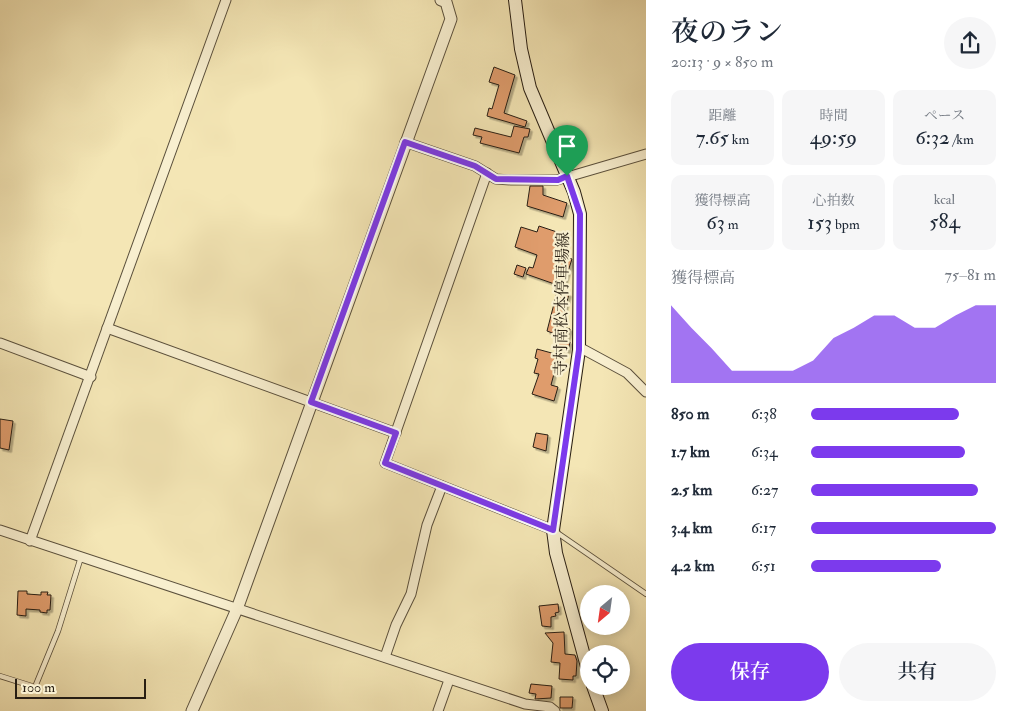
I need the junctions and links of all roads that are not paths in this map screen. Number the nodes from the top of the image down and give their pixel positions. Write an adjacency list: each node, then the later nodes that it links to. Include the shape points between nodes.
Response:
1 (226, 0): 8 (street)
2 (441, 0): 4 (street, via 446,2 451,19)
3 (515, 0): 7 (main road, 寺村南松本停車場線, via 530,88)
4 (405, 142): 6 (street); 13 (street)
5 (646, 154): 7 (street)
6 (487, 173): 7 (street, via 496,179 511,180 558,180); 14 (street)
7 (567, 176): 10 (main road, 寺村南松本停車場線, via 580,214)
8 (107, 328): 11 (street); 13 (street)
9 (0, 343): 11 (street)
10 (579, 346): 12 (street, via 627,373); 17 (main road, 寺村南松本停車場線)
11 (91, 377): 18 (street)
12 (646, 392)
13 (311, 402): 14 (street); 21 (street)
14 (396, 433): 15 (street, via 385,463)
15 (442, 486): 17 (street); 23 (street, via 426,525 411,594)
16 (0, 530): 18 (street)
17 (553, 530): 20 (lane); 22 (main road, 寺村南松本停車場線, via 556,553)
18 (30, 541): 19 (street)
19 (81, 557): 21 (street); 24 (lane, via 58,631 35,687)
20 (646, 594)
21 (237, 609): 23 (street); 27 (street)
22 (581, 645)
23 (385, 657): 25 (street)
24 (0, 676)
25 (449, 680): 28 (street); 29 (street)
26 (596, 695): 30 (main road)
27 (192, 711)
28 (438, 711)
29 (555, 711)
30 (602, 711)

